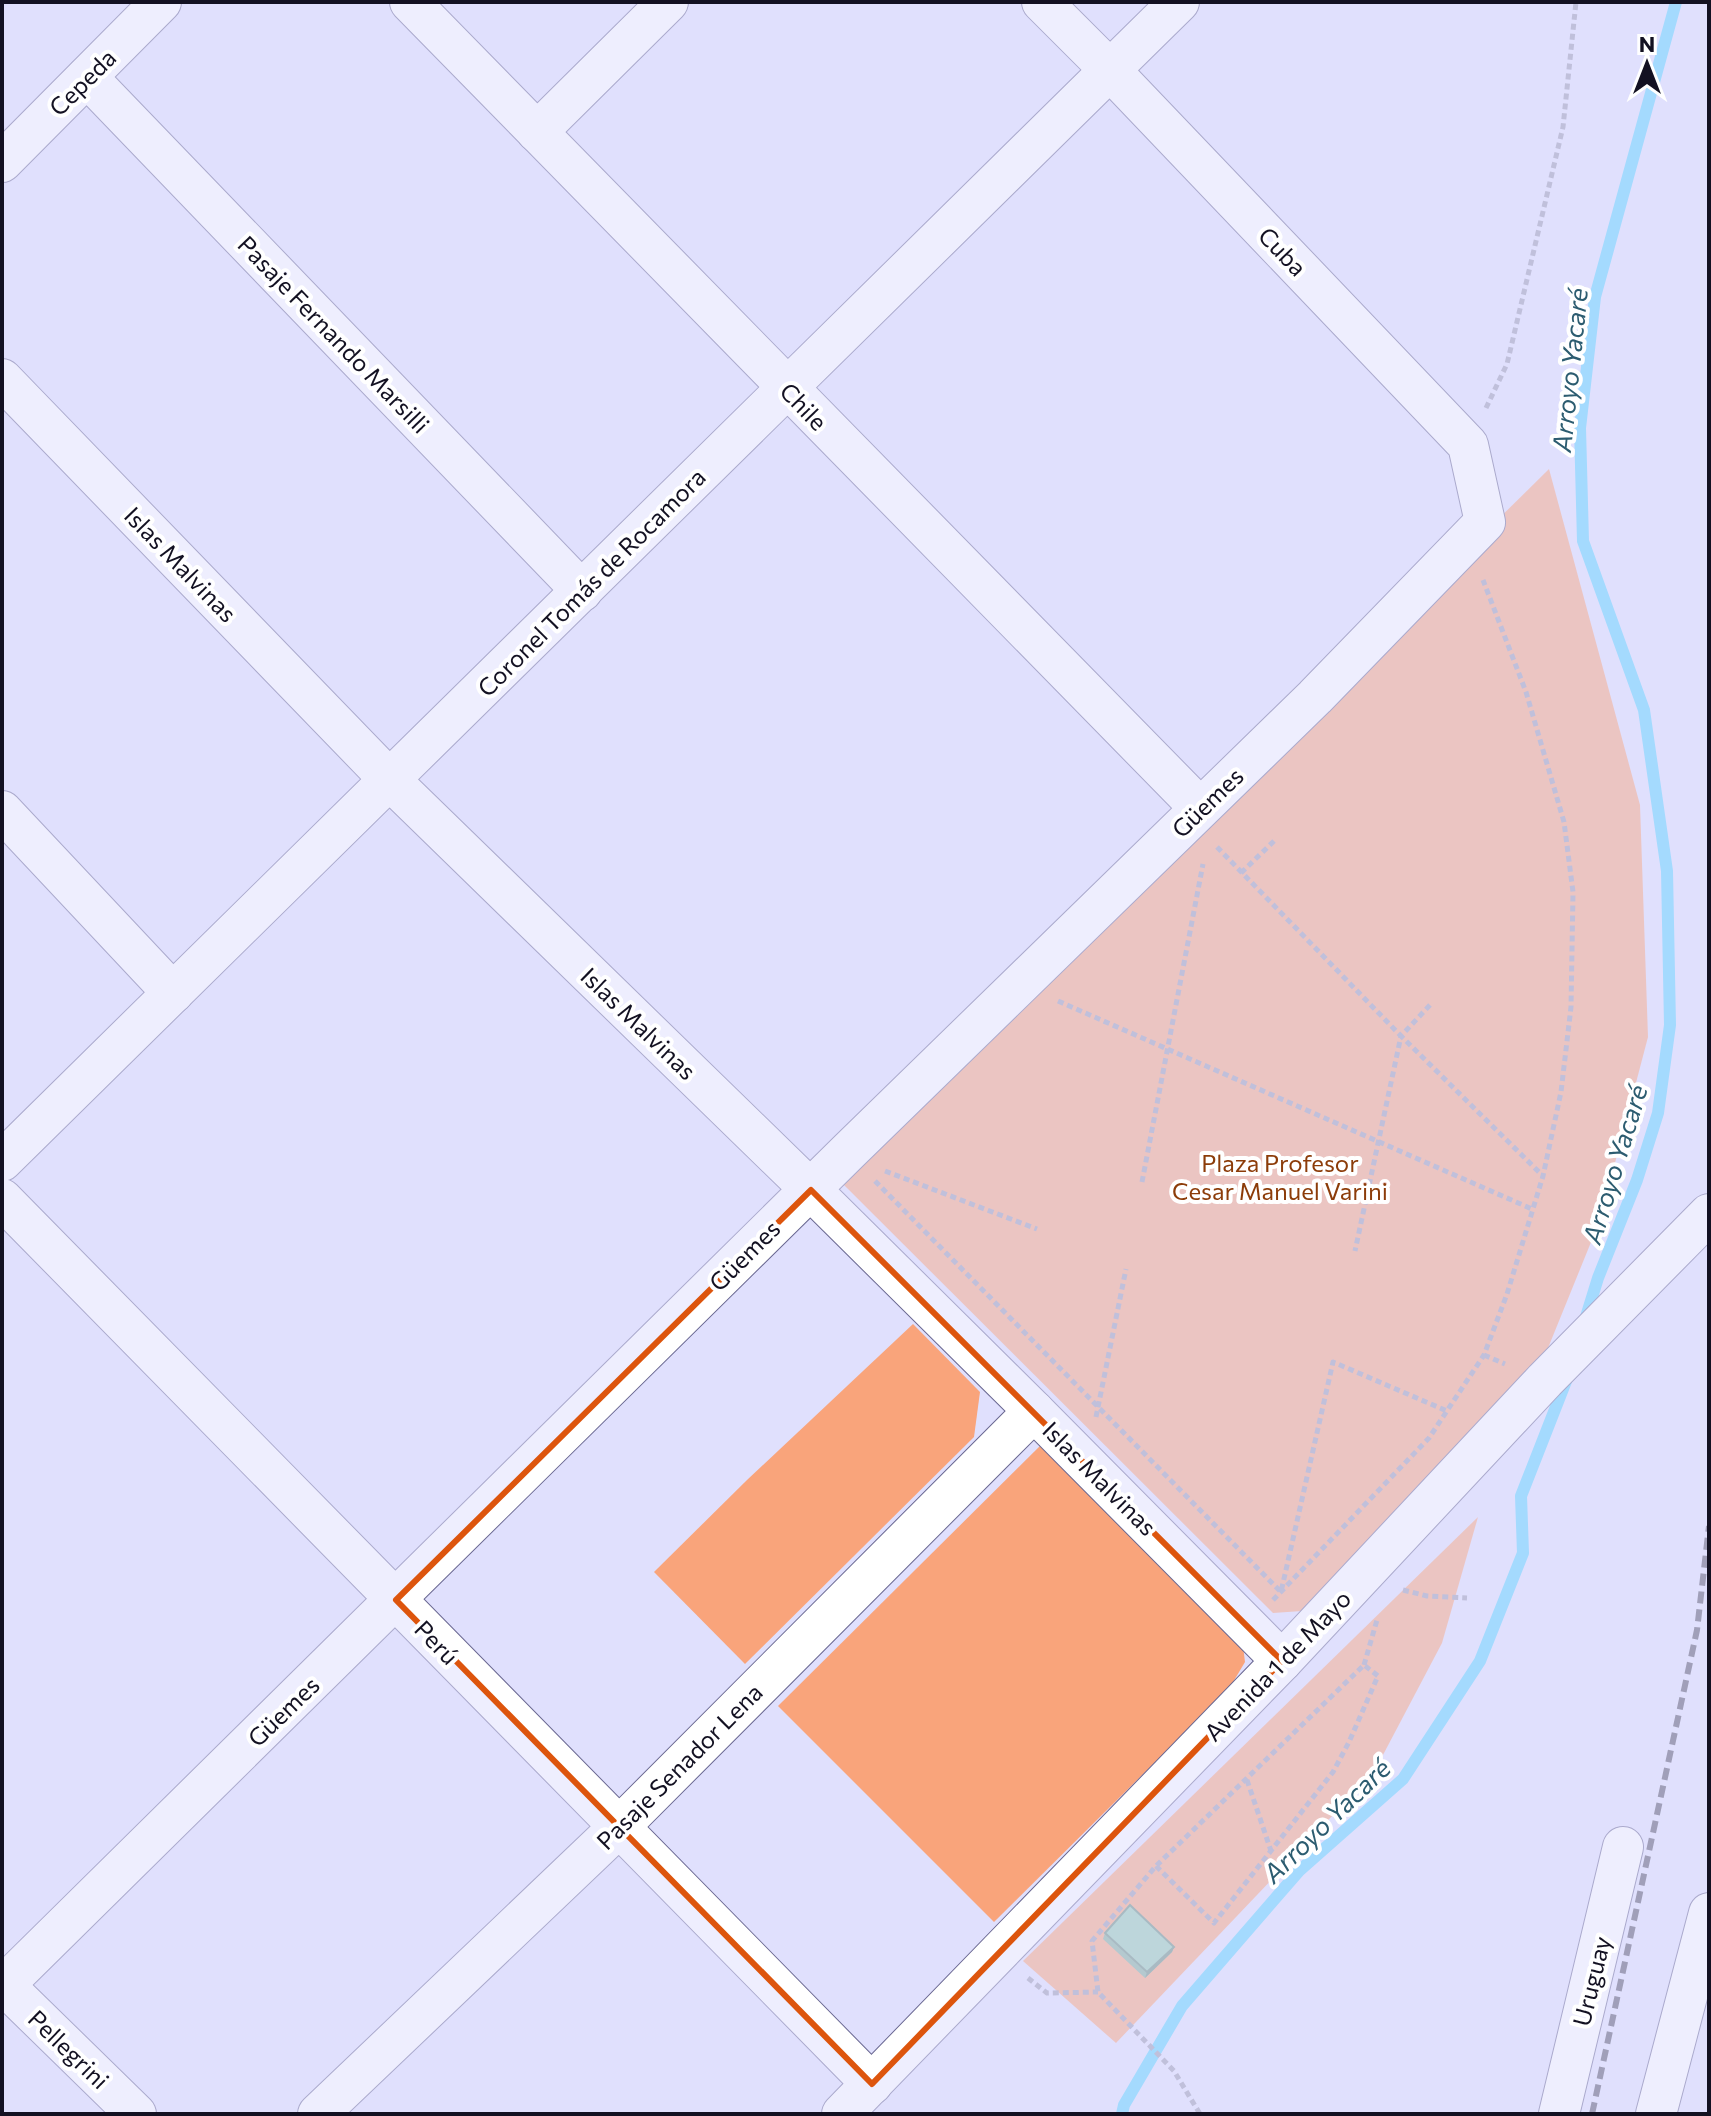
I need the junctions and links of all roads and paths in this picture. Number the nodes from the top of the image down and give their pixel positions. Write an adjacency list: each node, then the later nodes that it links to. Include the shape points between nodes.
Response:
1 (161, 2): 8 (street, Cepeda)
2 (410, 2): 9 (street, Chile)
3 (668, 2): 9 (street)
4 (1042, 2): 7 (street, Cuba)
5 (1179, 2): 7 (street, Coronel Tomás de Rocamora)
6 (1576, 2): 13 (path, via 1563,127 1507,364)
7 (1110, 70): 12 (street, Coronel Tomás de Rocamora); 13 (street, Cuba)
8 (87, 77): 10 (street, Cepeda); 15 (street, Pasaje Fernando Marsilli)
9 (537, 132): 12 (street, Chile)
10 (2, 162)
11 (2, 379): 16 (street, Islas Malvinas)
12 (787, 388): 15 (street, Coronel Tomás de Rocamora); 18 (street, Chile)
13 (1468, 445): 18 (street, Güemes, via 1485,522 1315,697)
14 (1480, 571): 31 (path, via 1530,706 1564,822 1573,892 1571,1007 1561,1092)
15 (582, 591): 16 (street, Coronel Tomás de Rocamora)
16 (390, 780): 23 (street, Coronel Tomás de Rocamora); 33 (street, Islas Malvinas)
17 (2, 811): 23 (street)
18 (1204, 823): 21 (path); 22 (street, Güemes)
19 (1274, 841): 21 (path)
20 (1205, 853): 26 (path)
21 (1241, 873): 25 (path)
22 (1021, 984): 26 (path); 30 (street, Güemes)
23 (173, 993): 29 (street, Coronel Tomás de Rocamora)
24 (1430, 1005): 25 (path)
25 (1401, 1036): 27 (path); 31 (path)
26 (1167, 1049): 27 (path); 32 (path)
27 (1379, 1142): 35 (path); 38 (path)
28 (894, 1159): 30 (path)
29 (2, 1161)
30 (866, 1161): 33 (street, Güemes); 37 (path); 40 (path, via 873,1178)
31 (1543, 1176): 35 (path)
32 (1142, 1182)
33 (811, 1190): 41 (street, Islas Malvinas); 47 (street, Güemes)
34 (2, 1199): 47 (street, Perú)
35 (1532, 1209): 42 (path, via 1484,1355)
36 (1709, 1214): 49 (street, Avenida 1 de Mayo)
37 (1037, 1229)
38 (1355, 1251)
39 (1126, 1269): 40 (path)
40 (1099, 1405): 43 (path); 45 (path)
41 (1034, 1411): 43 (street, Islas Malvinas); 51 (street, Pasaje Senador Lena)
42 (1447, 1411): 45 (path, via 1429,1438); 45 (path, via 1333,1362)
43 (1087, 1465): 48 (street, Islas Malvinas)
44 (1400, 1589): 46 (path)
45 (1281, 1592): 48 (path)
46 (1467, 1598)
47 (396, 1600): 51 (street, Perú); 57 (street, Güemes)
48 (1247, 1626): 49 (street, Islas Malvinas)
49 (1282, 1661): 56 (street, Avenida 1 de Mayo)
50 (1247, 1780): 53 (path); 53 (path, via 1364,1665 1378,1676 1333,1772); 54 (path)
51 (619, 1827): 59 (street, Perú); 61 (street, Pasaje Senador Lena)
52 (1623, 1847): 64 (street, Uruguay)
53 (1271, 1851): 54 (path, via 1214,1923)
54 (1156, 1866): 58 (path, via 1092,1941)
55 (1709, 1913): 65 (street)
56 (999, 1954): 58 (path, via 1047,1993); 59 (street, Avenida 1 de Mayo)
57 (3, 1985): 60 (street, Pellegrini)
58 (1098, 1992): 63 (path, via 1174,2071)
59 (872, 2084): 62 (street, Avenida 1 de Mayo)
60 (136, 2114)
61 (318, 2114)
62 (842, 2114)
63 (1200, 2114)
64 (1559, 2114)
65 (1656, 2114)

